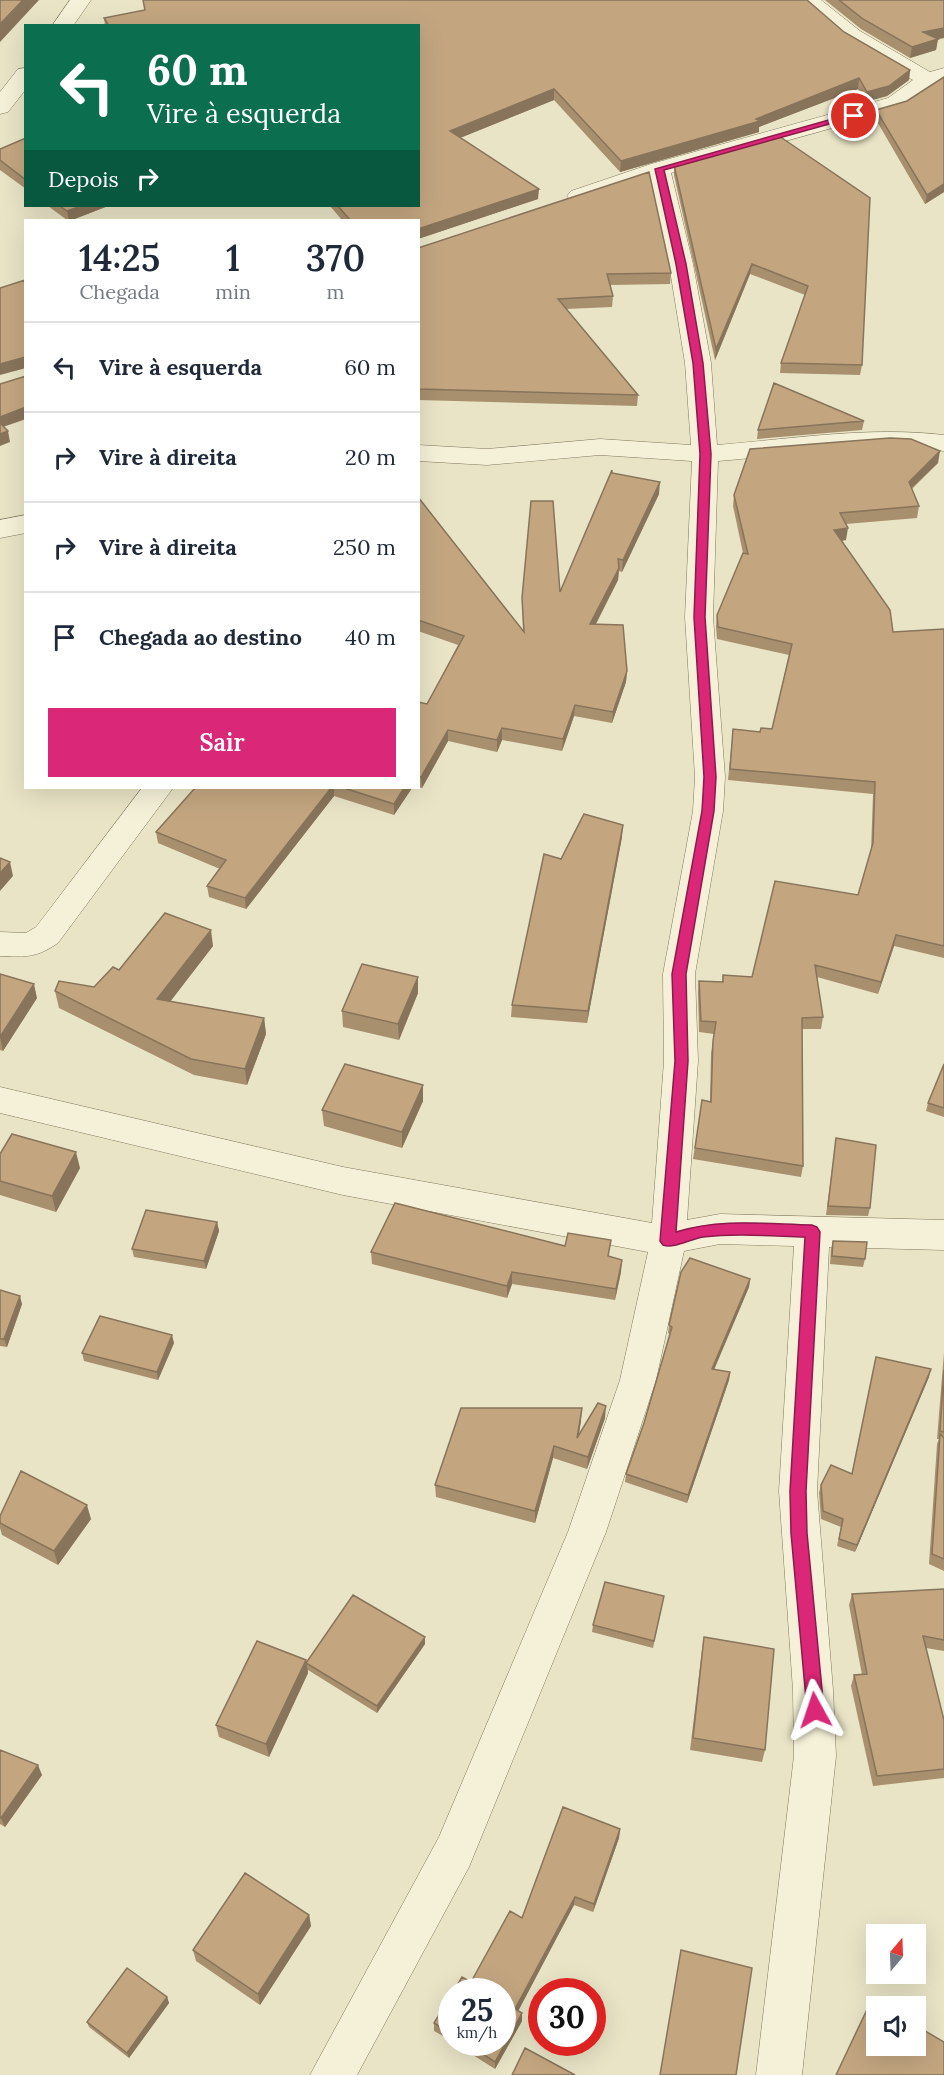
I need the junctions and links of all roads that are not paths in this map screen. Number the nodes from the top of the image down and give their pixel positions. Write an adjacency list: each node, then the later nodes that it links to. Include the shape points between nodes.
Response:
1 (81, 0): 3 (street)
2 (808, 0): 5 (street, via 852,36)
3 (63, 24)
4 (24, 77): 6 (street)
5 (936, 77): 7 (street, via 896,103)
6 (0, 108)
7 (659, 169): 8 (street); 11 (street, via 698,363)
8 (561, 202)
9 (942, 441): 11 (street, via 869,440)
10 (420, 453): 11 (street, via 487,457 600,447)
11 (705, 454): 19 (street, via 699,617 710,777 708,811 679,974 681,1061)
12 (24, 524): 13 (street)
13 (0, 530)
14 (157, 789): 15 (street, via 47,935 31,945)
15 (0, 944)
16 (0, 1100): 19 (street, via 343,1181)
17 (812, 1232): 18 (street); 19 (street, via 720,1229); 21 (street, via 798,1491 815,1756)
18 (944, 1236)
19 (668, 1241): 20 (street, via 638,1380 587,1532 454,1852)
20 (333, 2075)
21 (779, 2075)

